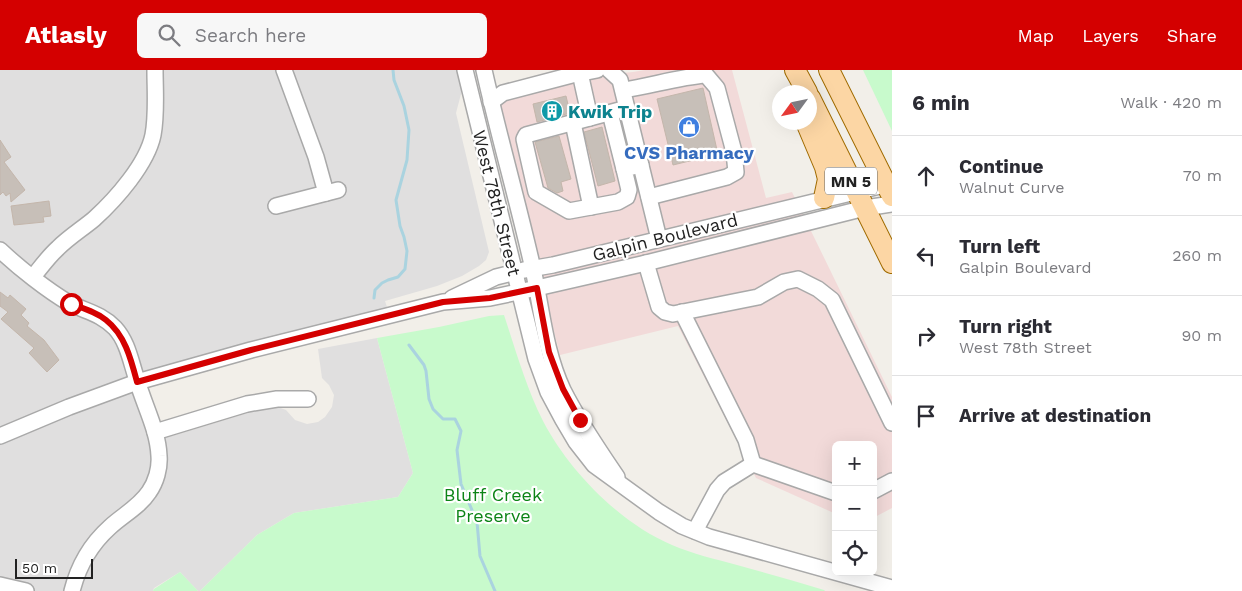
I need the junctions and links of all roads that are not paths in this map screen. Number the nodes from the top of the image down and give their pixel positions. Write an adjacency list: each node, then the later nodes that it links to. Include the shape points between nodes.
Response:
1 (155, 70): 36 (street, via 155,118 148,153 105,207 58,247)
2 (284, 70): 28 (street, via 332,192)
3 (465, 70): 35 (street, West 78th Street)
4 (484, 70): 14 (street, West 78th Street)
5 (597, 70): 10 (street)
6 (609, 70): 13 (street, via 620,80)
7 (784, 70): 11 (main road)
8 (796, 70): 12 (main road)
9 (829, 70): 23 (main road, MN 5)
10 (580, 73): 14 (street, via 503,93); 18 (street)
11 (791, 85)
12 (804, 85)
13 (623, 90): 15 (street); 24 (street, via 706,75 717,88 734,152 736,172 727,177)
14 (491, 102): 34 (street, West 78th Street)
15 (627, 108): 17 (street); 21 (street)
16 (817, 112): 26 (main road, MN 5)
17 (610, 113): 18 (street); 22 (street)
18 (590, 118): 19 (street)
19 (572, 123): 29 (street); 29 (street, via 526,135 524,139 536,192 569,211)
20 (809, 130): 25 (main road, via 828,179)
21 (641, 165): 22 (street); 24 (street)
22 (624, 168): 29 (street, via 627,196 618,202)
23 (890, 188): 26 (street, Galpin Boulevard)
24 (649, 197): 30 (street)
25 (824, 198): 26 (street, Galpin Boulevard); 30 (street, Galpin Boulevard)
26 (860, 200): 27 (street, Galpin Boulevard); 32 (street, Galpin Boulevard); 33 (main road, MN 5)
27 (892, 204)
28 (276, 206)
29 (591, 207)
30 (659, 239): 34 (street, Galpin Boulevard)
31 (0, 250): 36 (street)
32 (646, 263): 37 (street, Galpin Boulevard); 40 (street, via 658,307 664,312)
33 (892, 263)
34 (533, 268): 35 (street, Galpin Boulevard); 37 (street, West 78th Street)
35 (514, 272): 38 (street, West 78th Street); 39 (street, Galpin Boulevard)
36 (33, 277): 41 (street, via 71,304 105,319 117,330 130,354)
37 (537, 288): 38 (street, Galpin Boulevard); 48 (street, West 78th Street, via 549,352 563,389)
38 (519, 291): 39 (street, Galpin Boulevard, via 490,298); 48 (street, West 78th Street, via 548,392 576,442 594,465)
39 (443, 302): 41 (street, Galpin Boulevard)
40 (682, 312): 43 (street, via 758,297 784,282 798,279 818,289 832,300); 46 (street, via 746,440)
41 (137, 382): 44 (street); 45 (street, Galpin Boulevard)
42 (308, 399): 44 (street, via 254,402)
43 (892, 423)
44 (155, 432): 55 (street, via 160,456 151,490 144,500 99,538 81,564)
45 (0, 436)
46 (753, 464): 50 (street); 51 (street, via 717,490)
47 (892, 481): 49 (street)
48 (622, 485): 51 (street, West 78th Street, via 659,512)
49 (877, 489)
50 (832, 492)
51 (695, 531): 53 (street, West 78th Street)
52 (0, 585): 54 (street)
53 (892, 588)
54 (26, 591)
55 (72, 591)

